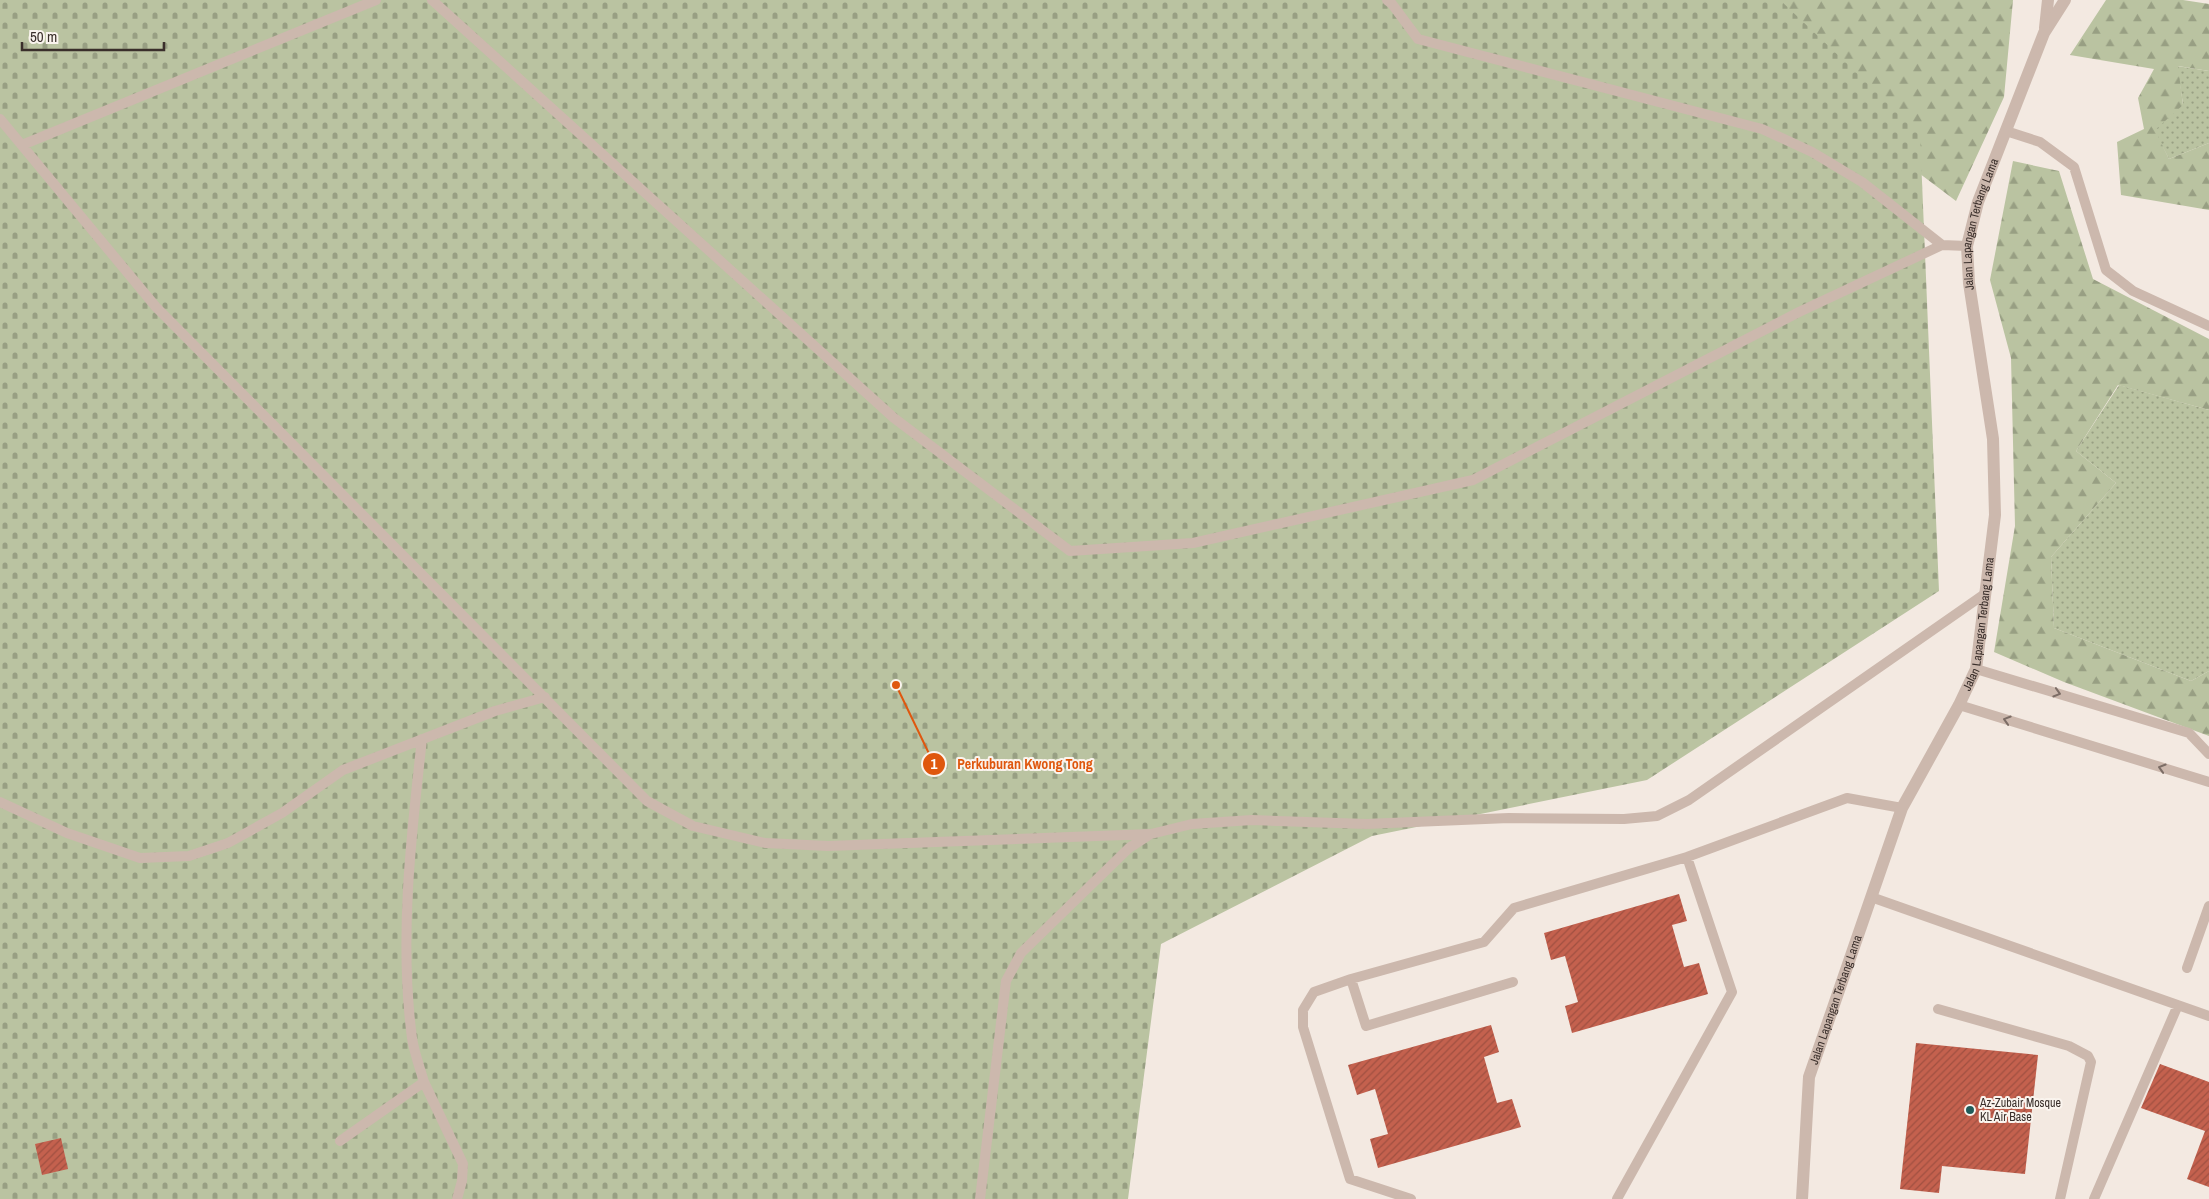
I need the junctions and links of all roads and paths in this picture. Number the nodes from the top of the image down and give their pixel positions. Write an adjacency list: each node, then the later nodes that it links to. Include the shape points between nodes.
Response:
1 (376, 0): 9 (lane)
2 (432, 0): 10 (lane, via 894,418 1070,551 1193,542 1472,480 1799,312)
3 (2048, 0): 6 (street, Jalan Lapangan Terbang Lama)
4 (2065, 0): 6 (street, Jalan Lapangan Terbang Lama)
5 (1390, 1): 10 (lane, via 1418,39 1762,129 1812,152 1862,182)
6 (2044, 33): 8 (street, Jalan Lapangan Terbang Lama)
7 (0, 119): 9 (lane)
8 (2006, 131): 11 (street, Jalan Lapangan Terbang Lama, via 1978,202); 12 (lane, via 2040,142 2074,166 2106,270 2133,291)
9 (22, 145): 15 (lane, via 156,307)
10 (1942, 245): 11 (lane)
11 (1967, 246): 13 (street, Jalan Lapangan Terbang Lama, via 1969,283 1993,439 1995,515)
12 (2209, 326)
13 (1986, 592): 14 (street, Jalan Lapangan Terbang Lama); 22 (lane, via 1689,800 1657,816 1366,824 1252,820 1192,824)
14 (1976, 669): 16 (street, Jalan Lapangan Terbang Lama); 18 (lane, one-way to 18, via 2189,733)
15 (545, 697): 17 (lane, via 495,711); 22 (lane, via 647,801 693,826 765,843 828,846)
16 (1959, 705): 19 (lane, one-way to 16); 21 (street, Jalan Lapangan Terbang Lama)
17 (422, 739): 20 (lane, via 342,770 282,813 236,839 189,856 140,858 67,833); 32 (lane, via 409,866 407,966 412,1039)
18 (2209, 754)
19 (2209, 782)
20 (0, 802)
21 (1902, 808): 23 (lane, via 1846,798); 24 (street, Jalan Lapangan Terbang Lama)
22 (1151, 834): 36 (lane, via 1129,848 1020,953 1006,981)
23 (1687, 857): 27 (lane, via 1514,908 1484,942); 38 (lane, via 1732,992)
24 (1871, 897): 29 (lane); 39 (street, Jalan Lapangan Terbang Lama, via 1809,1077)
25 (2209, 906): 26 (lane)
26 (2187, 968)
27 (1351, 979): 28 (lane, via 1366,1026); 34 (lane, via 1314,992 1303,1010 1303,1027 1350,1179)
28 (1513, 982)
29 (2178, 1005): 31 (lane); 41 (lane)
30 (1938, 1009): 40 (lane, via 2069,1046 2088,1056 2090,1062)
31 (2209, 1016)
32 (424, 1082): 33 (lane); 35 (lane, via 463,1164)
33 (340, 1141)
34 (1400, 1198): 37 (lane)
35 (457, 1199)
36 (980, 1199)
37 (1412, 1199)
38 (1617, 1199)
39 (1802, 1199)
40 (2060, 1199)
41 (2094, 1199)

